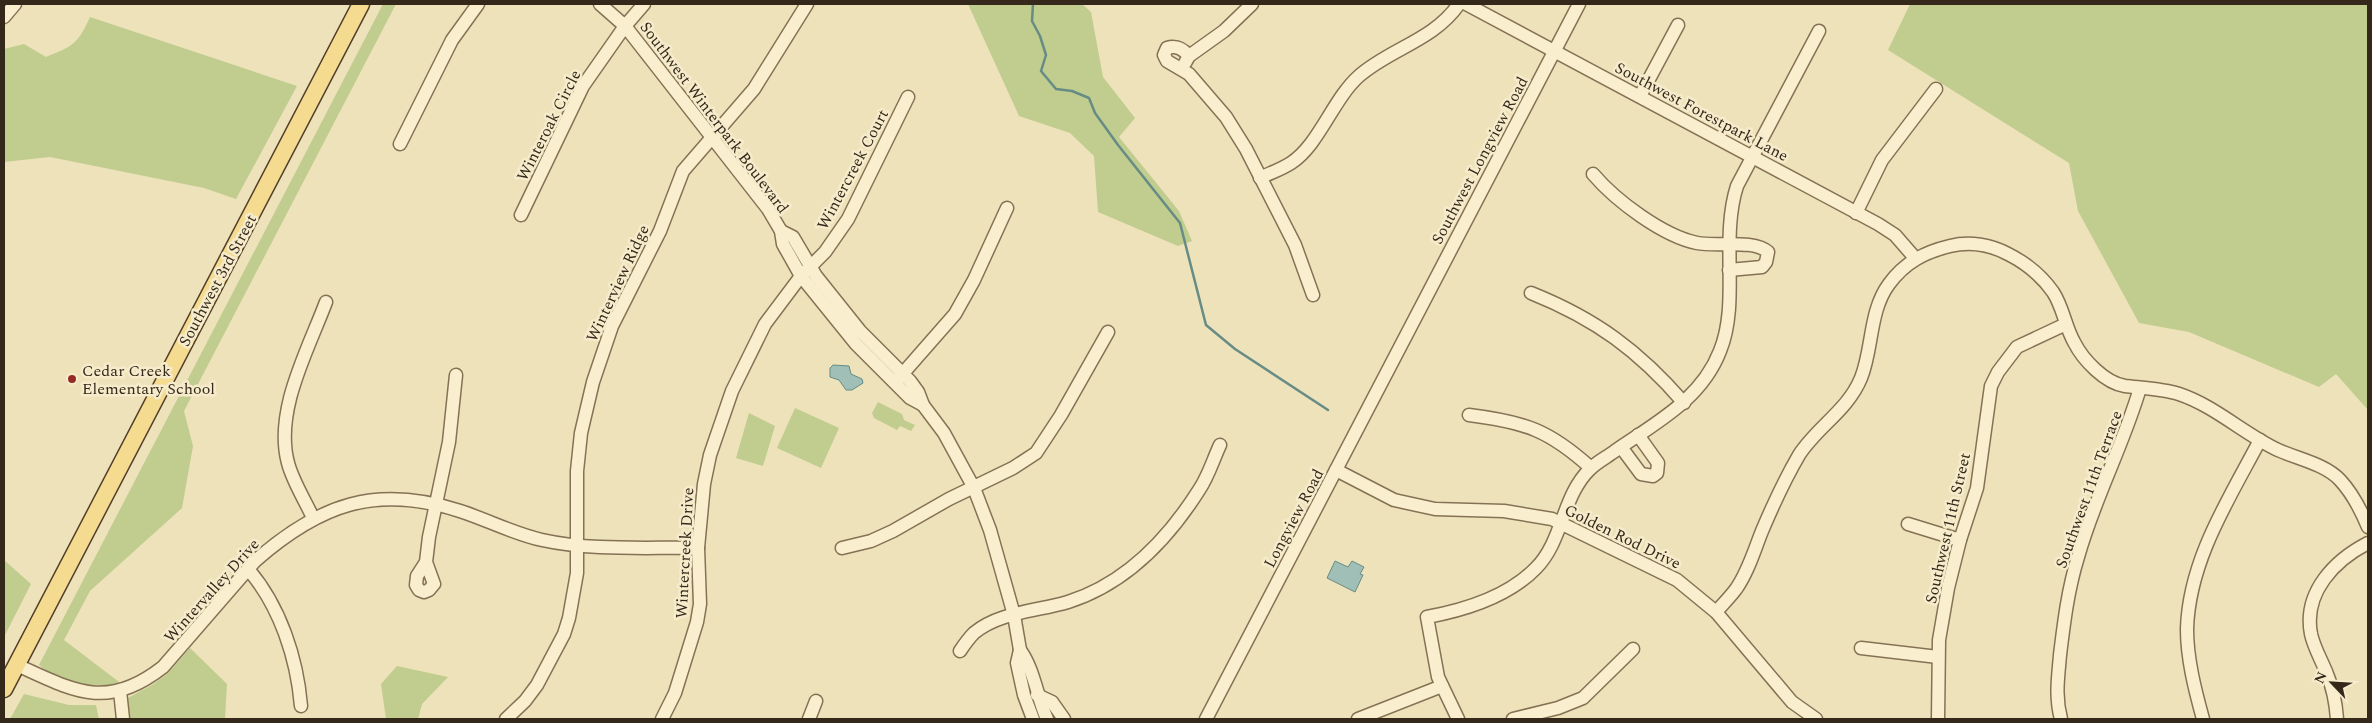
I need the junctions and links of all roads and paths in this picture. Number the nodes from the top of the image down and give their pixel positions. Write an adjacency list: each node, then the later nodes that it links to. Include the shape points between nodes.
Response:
1 (15, 4): 10 (street)
2 (362, 4): 71 (main road, Southwest 3rd Street)
3 (478, 4): 21 (street, via 452,40)
4 (600, 4): 12 (street, Southwest Winterpark Boulevard)
5 (644, 4): 12 (street, Winteroak Circle)
6 (807, 4): 20 (street, Winterview Ridge, via 754,89)
7 (1252, 4): 15 (street)
8 (1466, 4): 14 (street, Southwest Forestpark Lane); 24 (street, via 1429,34 1358,76 1292,163)
9 (1578, 4): 14 (street, Southwest Longview Road)
10 (4, 17)
11 (1678, 25): 18 (street)
12 (625, 26): 20 (street, Southwest Winterpark Boulevard); 27 (street, Winteroak Circle, via 582,86)
13 (1819, 31): 22 (street)
14 (1554, 51): 18 (street, Southwest Forestpark Lane); 38 (street, Southwest Longview Road)
15 (1189, 56): 16 (street, via 1184,66); 16 (street, via 1174,46 1167,48 1164,55 1167,61)
16 (1189, 74): 24 (street, via 1226,117)
17 (1936, 88): 26 (street, via 1882,160)
18 (1640, 96): 22 (street, Southwest Forestpark Lane)
19 (908, 97): 31 (street, Wintercreek Court, via 848,219 825,252)
20 (712, 136): 28 (street, Southwest Winterpark Boulevard); 59 (street, Winterview Ridge, via 678,180 660,230 612,326 599,360 581,433 577,471)
21 (400, 144)
22 (1752, 157): 26 (street, Southwest Forestpark Lane); 29 (street, via 1733,199)
23 (1593, 174): 29 (street, via 1623,204 1683,238 1696,243)
24 (1260, 178): 35 (street, via 1296,245)
25 (1007, 208): 41 (street, via 955,314)
26 (1856, 212): 30 (street, Southwest Forestpark Lane, via 1895,235)
27 (522, 215)
28 (781, 231): 31 (street, Southwest Winterpark Boulevard, via 793,237); 33 (street, Southwest Winterpark Boulevard, via 783,244)
29 (1729, 245): 32 (street); 32 (street, via 1757,246 1768,252 1762,267)
30 (1915, 258): 37 (street, via 1957,244 1979,244 2000,250 2024,262 2041,277 2054,294); 64 (street, via 1887,286 1860,380 1843,406 1800,453 1744,575)
31 (810, 266): 33 (street, Wintercreek Court); 41 (street, Southwest Winterpark Boulevard)
32 (1728, 270): 43 (street, via 1728,313 1721,350 1703,382)
33 (801, 276): 41 (street, Southwest Winterpark Boulevard, via 856,344); 60 (street, Wintercreek Drive, via 765,324 732,391 710,455)
34 (1531, 293): 43 (street, via 1577,313 1622,341 1652,367)
35 (1313, 295)
36 (326, 302): 53 (street, via 290,397 285,425 288,463)
37 (2066, 324): 42 (street, via 2074,342 2101,374 2119,385); 57 (street, Southwest 11th Street, via 2017,347 1998,372 1990,394 1977,488)
38 (1408, 331): 50 (street, Longview Road)
39 (1108, 332): 51 (street, via 1036,453)
40 (456, 375): 52 (street, via 449,442)
41 (898, 378): 51 (street, Southwest Winterpark Boulevard, via 918,392 922,405 944,433)
42 (2140, 388): 46 (street, via 2178,394 2214,410); 91 (street, Southwest 11th Terrace, via 2129,427 2078,556 2064,616 2056,701)
43 (1684, 403): 45 (street)
44 (1470, 415): 49 (street, via 1508,420 1540,430)
45 (1638, 435): 48 (street); 48 (street, via 1658,463 1657,473 1653,476 1641,474)
46 (2260, 440): 56 (street, via 2339,478 2359,505); 92 (street, via 2203,550 2192,587 2187,628 2191,674)
47 (1220, 445): 65 (street, via 1200,489 1150,552 1101,589 1068,602)
48 (1621, 447): 49 (street)
49 (1591, 468): 54 (street, via 1575,488)
50 (1336, 470): 54 (street, Golden Rod Drive, via 1394,500 1435,509 1504,511); 85 (street, Longview Road)
51 (974, 488): 61 (street, via 893,531); 65 (street, Southwest Winterpark Boulevard, via 990,530)
52 (436, 504): 53 (street, Wintervalley Drive, via 381,499 356,502); 59 (street, Wintervalley Drive, via 530,537); 62 (street)
53 (313, 518): 63 (street, Wintervalley Drive, via 291,531)
54 (1560, 523): 64 (street, Golden Rod Drive, via 1677,580); 72 (street, via 1550,548 1536,568 1514,585 1458,611 1427,617)
55 (1908, 524): 57 (street)
56 (2368, 527)
57 (1960, 540): 70 (street, Southwest 11th Street, via 1948,588)
58 (2368, 542): 93 (street, via 2331,568 2317,590 2311,612 2311,634 2328,676)
59 (577, 545): 60 (street, Wintervalley Drive); 79 (street, Winterview Ridge, via 576,588 564,634 538,685)
60 (698, 548): 80 (street, Wintercreek Drive, via 700,604 689,655)
61 (842, 548)
62 (426, 562)
63 (248, 569): 74 (street, Wintervalley Drive, via 163,667 144,681); 77 (street, via 266,592 294,659)
64 (1716, 612): 89 (street, Golden Rod Drive, via 1792,702)
65 (1014, 615): 68 (street, via 974,633); 69 (street, Southwest Winterpark Boulevard)
66 (1861, 648): 70 (street)
67 (1633, 649): 88 (street, via 1583,698)
68 (960, 650)
69 (1020, 650): 75 (street, Southwest Winterpark Boulevard, via 1027,660); 82 (street, Southwest Winterpark Boulevard, via 1017,663)
70 (1938, 657): 90 (street, Southwest 11th Street)
71 (17, 665): 73 (main road, Southwest 3rd Street); 74 (street, Wintervalley Drive, via 79,691)
72 (1442, 686): 86 (street); 87 (street)
73 (4, 689)
74 (120, 691): 78 (street)
75 (1037, 695): 83 (street, Southwest Winterpark Boulevard); 84 (street, via 1052,702)
76 (816, 701): 81 (street)
77 (301, 706)
78 (123, 719)
79 (506, 719)
80 (662, 719)
81 (808, 719)
82 (1033, 719)
83 (1047, 719)
84 (1064, 719)
85 (1206, 719)
86 (1358, 719)
87 (1458, 719)
88 (1513, 719)
89 (1816, 719)
90 (1938, 719)
91 (2061, 719)
92 (2202, 719)
93 (2337, 719)

